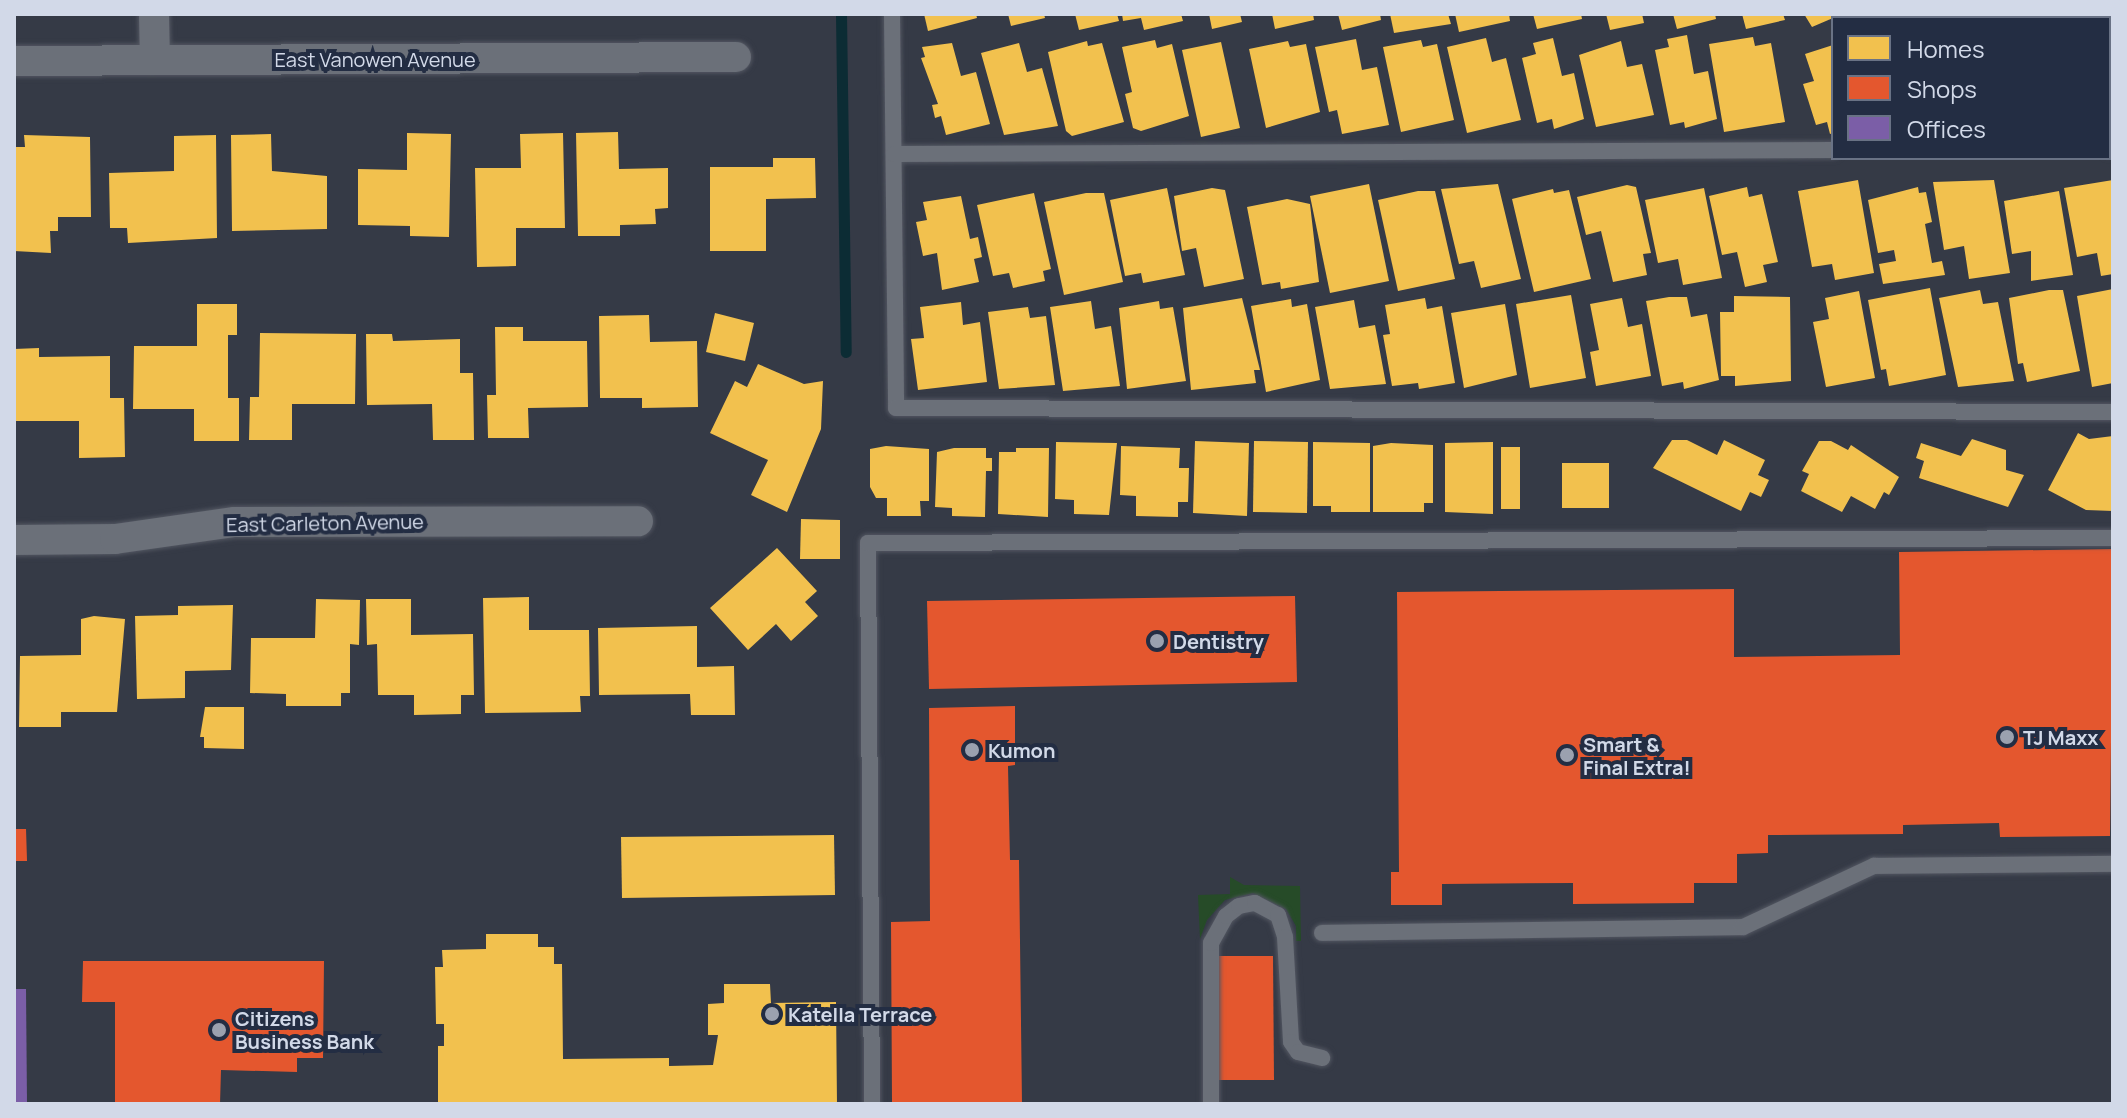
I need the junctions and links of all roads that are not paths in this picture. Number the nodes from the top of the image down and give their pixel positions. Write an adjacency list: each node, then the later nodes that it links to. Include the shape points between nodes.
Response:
1 (154, 14): 4 (street)
2 (892, 14): 7 (lane)
3 (736, 57): 4 (street, East Vanowen Avenue)
4 (155, 60): 5 (street, East Vanowen Avenue)
5 (14, 61)
6 (1831, 150): 7 (lane)
7 (894, 154): 8 (lane, via 896,408)
8 (2113, 412)
9 (638, 521): 11 (street, East Carleton Avenue, via 235,522 115,539)
10 (2113, 538): 15 (lane, via 868,543)
11 (14, 540)
12 (2113, 864): 13 (lane, via 1874,866 1743,927)
13 (1322, 933)
14 (1322, 1058): 16 (lane, via 1298,1052 1291,1042 1285,937 1278,915 1255,903 1239,906 1226,916 1211,943)
15 (872, 1104)
16 (1211, 1104)

